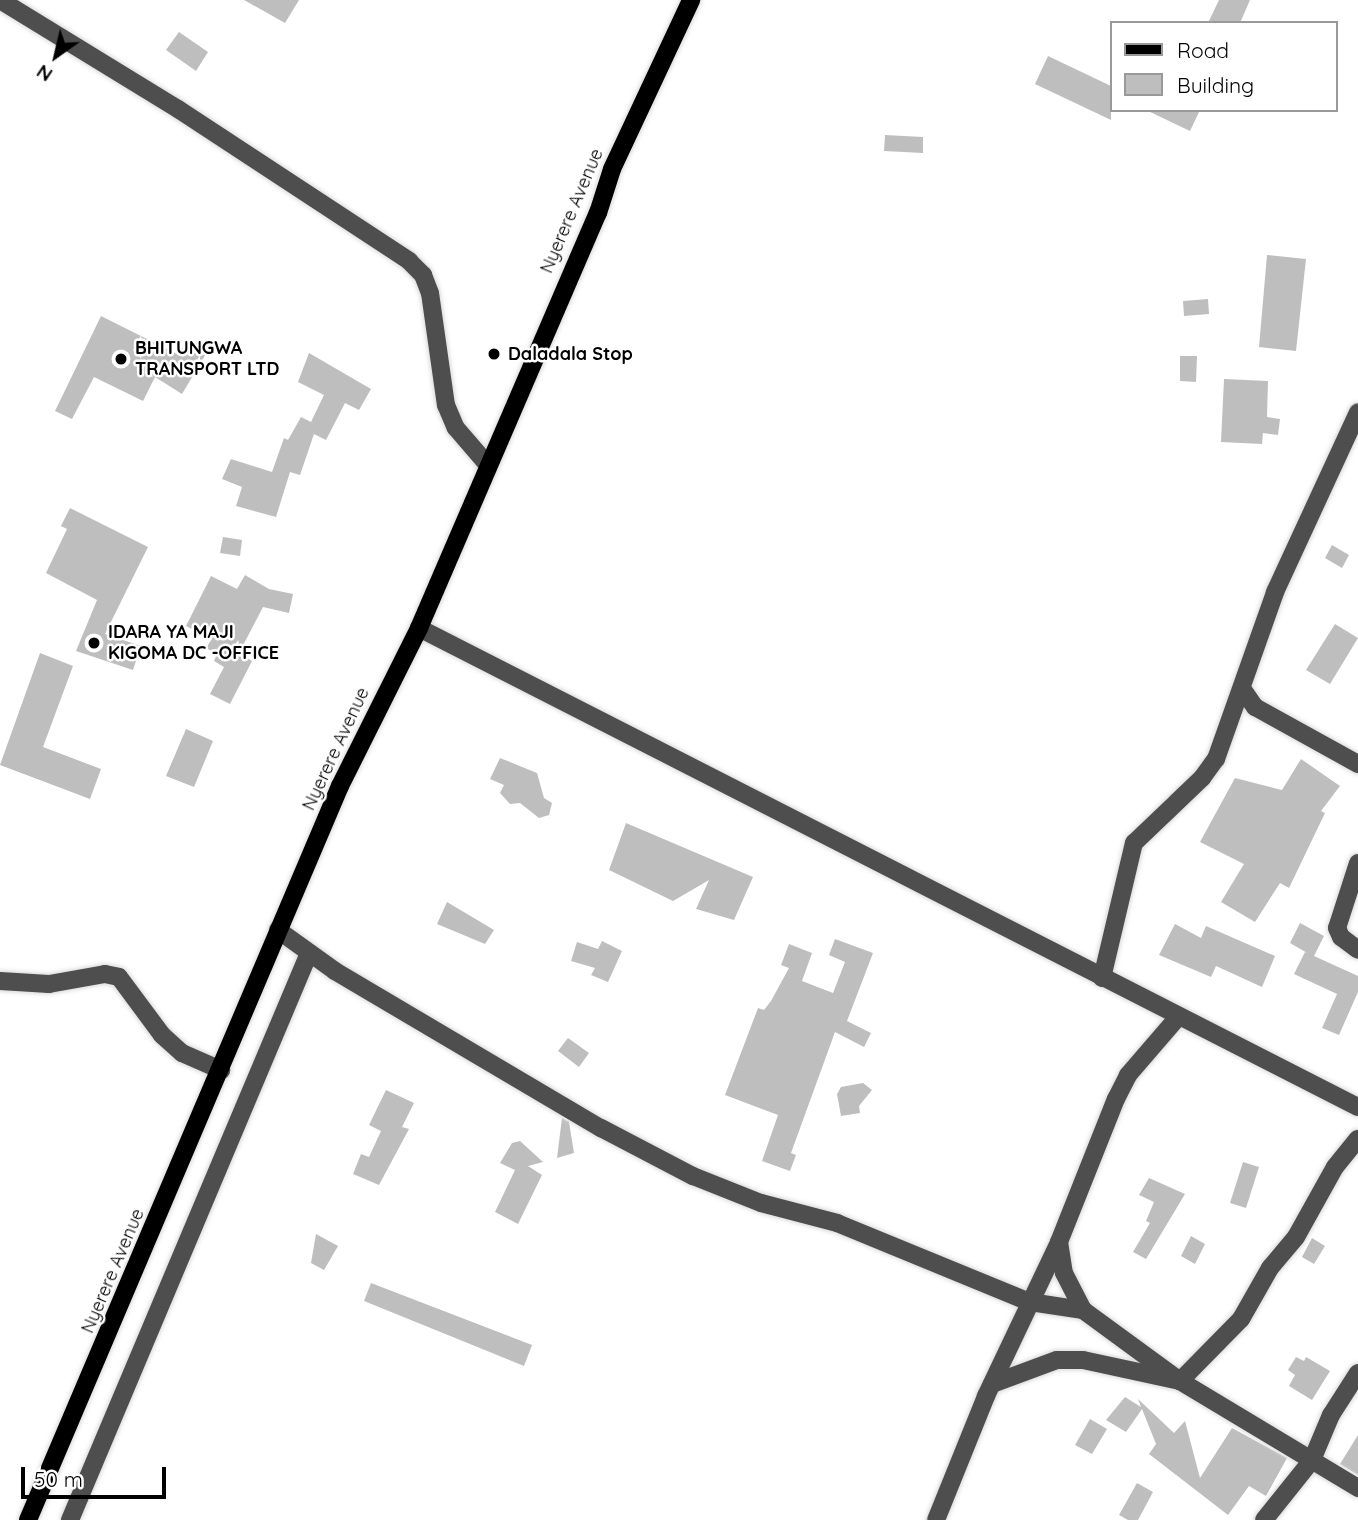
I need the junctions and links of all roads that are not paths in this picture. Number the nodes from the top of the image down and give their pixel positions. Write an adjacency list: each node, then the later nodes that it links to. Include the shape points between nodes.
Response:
1 (0, 0): 4 (street, via 178,109 424,275 446,405 456,428)
2 (691, 0): 4 (main road, Nyerere Avenue, via 611,169 598,213)
3 (1358, 412): 6 (street, via 1275,592)
4 (487, 464): 5 (main road, Nyerere Avenue)
5 (419, 628): 9 (main road, Nyerere Avenue, via 340,786); 12 (street)
6 (1243, 690): 7 (street, via 1255,707); 12 (street, via 1216,759 1134,843)
7 (1358, 764)
8 (1358, 863): 10 (street, via 1337,928 1340,937)
9 (278, 930): 11 (street); 15 (main road, Nyerere Avenue)
10 (1358, 950)
11 (309, 953): 19 (street, via 589,1121 693,1175 761,1203 837,1223); 27 (street)
12 (1102, 978): 14 (street)
13 (0, 981): 15 (street, via 48,984 105,974 119,977 182,1054)
14 (1178, 1017): 16 (street); 18 (street, via 1128,1075)
15 (222, 1070): 26 (main road, Nyerere Avenue)
16 (1358, 1107)
17 (1358, 1139): 22 (street, via 1335,1167 1296,1237 1270,1268 1241,1319)
18 (1059, 1242): 19 (street); 20 (street, via 1064,1272)
19 (1030, 1301): 20 (street); 23 (street)
20 (1083, 1310): 22 (street)
21 (1358, 1373): 24 (street, via 1331,1415)
22 (1180, 1381): 23 (street, via 1083,1360 1057,1360); 24 (street)
23 (992, 1384): 28 (street)
24 (1312, 1460): 25 (street); 29 (street)
25 (1358, 1488)
26 (28, 1520)
27 (69, 1520)
28 (936, 1520)
29 (1264, 1520)

